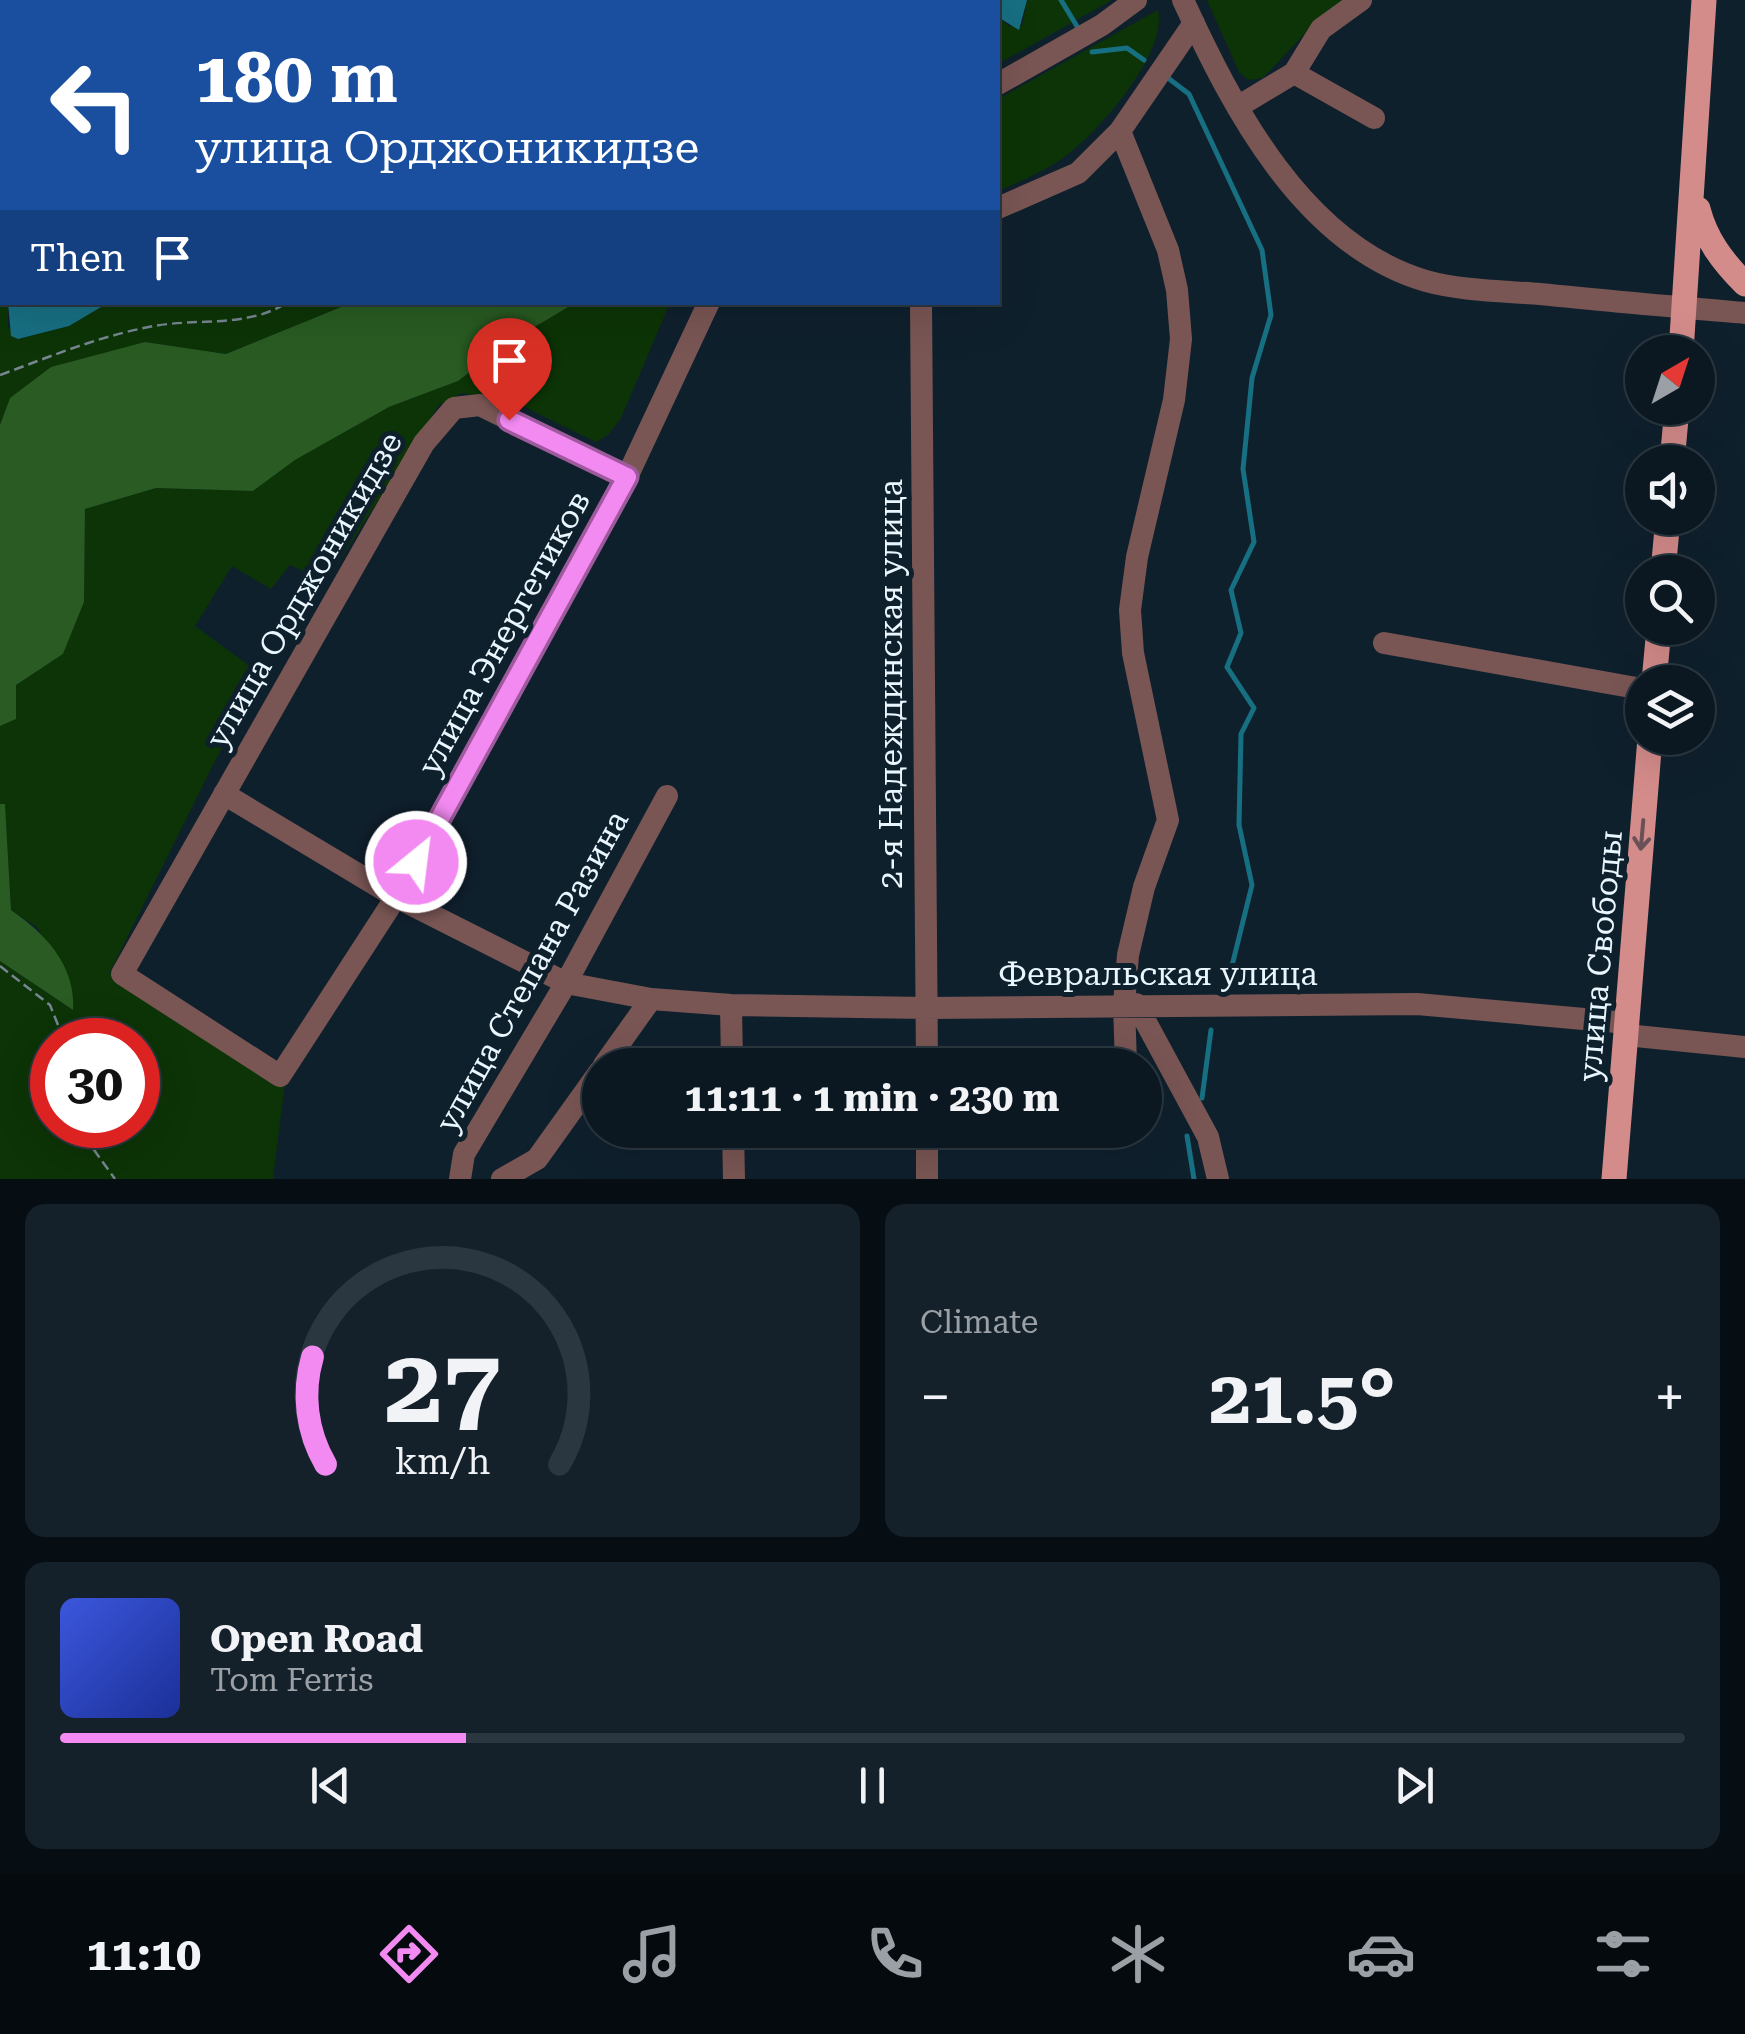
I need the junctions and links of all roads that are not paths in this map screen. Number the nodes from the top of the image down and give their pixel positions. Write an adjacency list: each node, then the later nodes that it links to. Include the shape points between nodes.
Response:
1 (1136, 0): 7 (street)
2 (1183, 0): 5 (street)
3 (1361, 0): 6 (street, via 1321,28)
4 (1704, 0): 11 (main road)
5 (1194, 23): 8 (street); 10 (street)
6 (1294, 72): 8 (street); 9 (street)
7 (1000, 83)
8 (1239, 106): 16 (street, via 1322,220 1377,260 1426,280 1472,288)
9 (1374, 118)
10 (1120, 131): 12 (street, via 1078,173); 28 (street, via 1168,250 1182,339 1130,610 1168,820 1128,955)
11 (1695, 195): 13 (main road, via 1703,229); 16 (main road)
12 (1000, 207)
13 (1745, 284)
14 (708, 305): 19 (street, улица Энергетиков)
15 (922, 305): 30 (street, 2-я Надеждинская улица)
16 (1685, 308): 17 (street); 18 (main road)
17 (1745, 313)
18 (1683, 335)
19 (627, 477): 23 (street, улица Орджоникидзе, via 480,405 454,408 424,443); 25 (street, улица Энергетиков)
20 (1384, 644): 21 (street)
21 (1625, 686)
22 (1649, 755): 31 (main road, улица Свободы, one-way to 31)
23 (224, 794): 25 (street, Февральская улица); 37 (street, улица Орджоникидзе, via 122,974)
24 (667, 796): 26 (street, улица Степана Разина)
25 (396, 897): 26 (street, Февральская улица); 37 (street, улица Энергетиков)
26 (566, 983): 27 (street, Февральская улица); 42 (street, улица Степана Разина, via 464,1154)
27 (651, 999): 29 (street, Февральская улица); 33 (street)
28 (1130, 1004): 30 (street, Февральская улица); 31 (street, Февральская улица, via 1417,1004); 36 (street); 46 (street, via 1208,1137)
29 (731, 1006): 30 (street, Февральская улица); 34 (street)
30 (926, 1008): 35 (street, 2-я Надеждинская улица)
31 (1626, 1028): 32 (street, Февральская улица, via 1636,1036); 47 (main road, улица Свободы)
32 (1745, 1047)
33 (616, 1048)
34 (732, 1048)
35 (926, 1048)
36 (1127, 1048)
37 (280, 1076)
38 (582, 1099): 41 (street)
39 (733, 1148): 44 (street)
40 (927, 1148): 45 (street)
41 (537, 1169): 43 (street)
42 (460, 1179)
43 (502, 1179)
44 (734, 1179)
45 (928, 1179)
46 (1218, 1179)
47 (1614, 1179)

